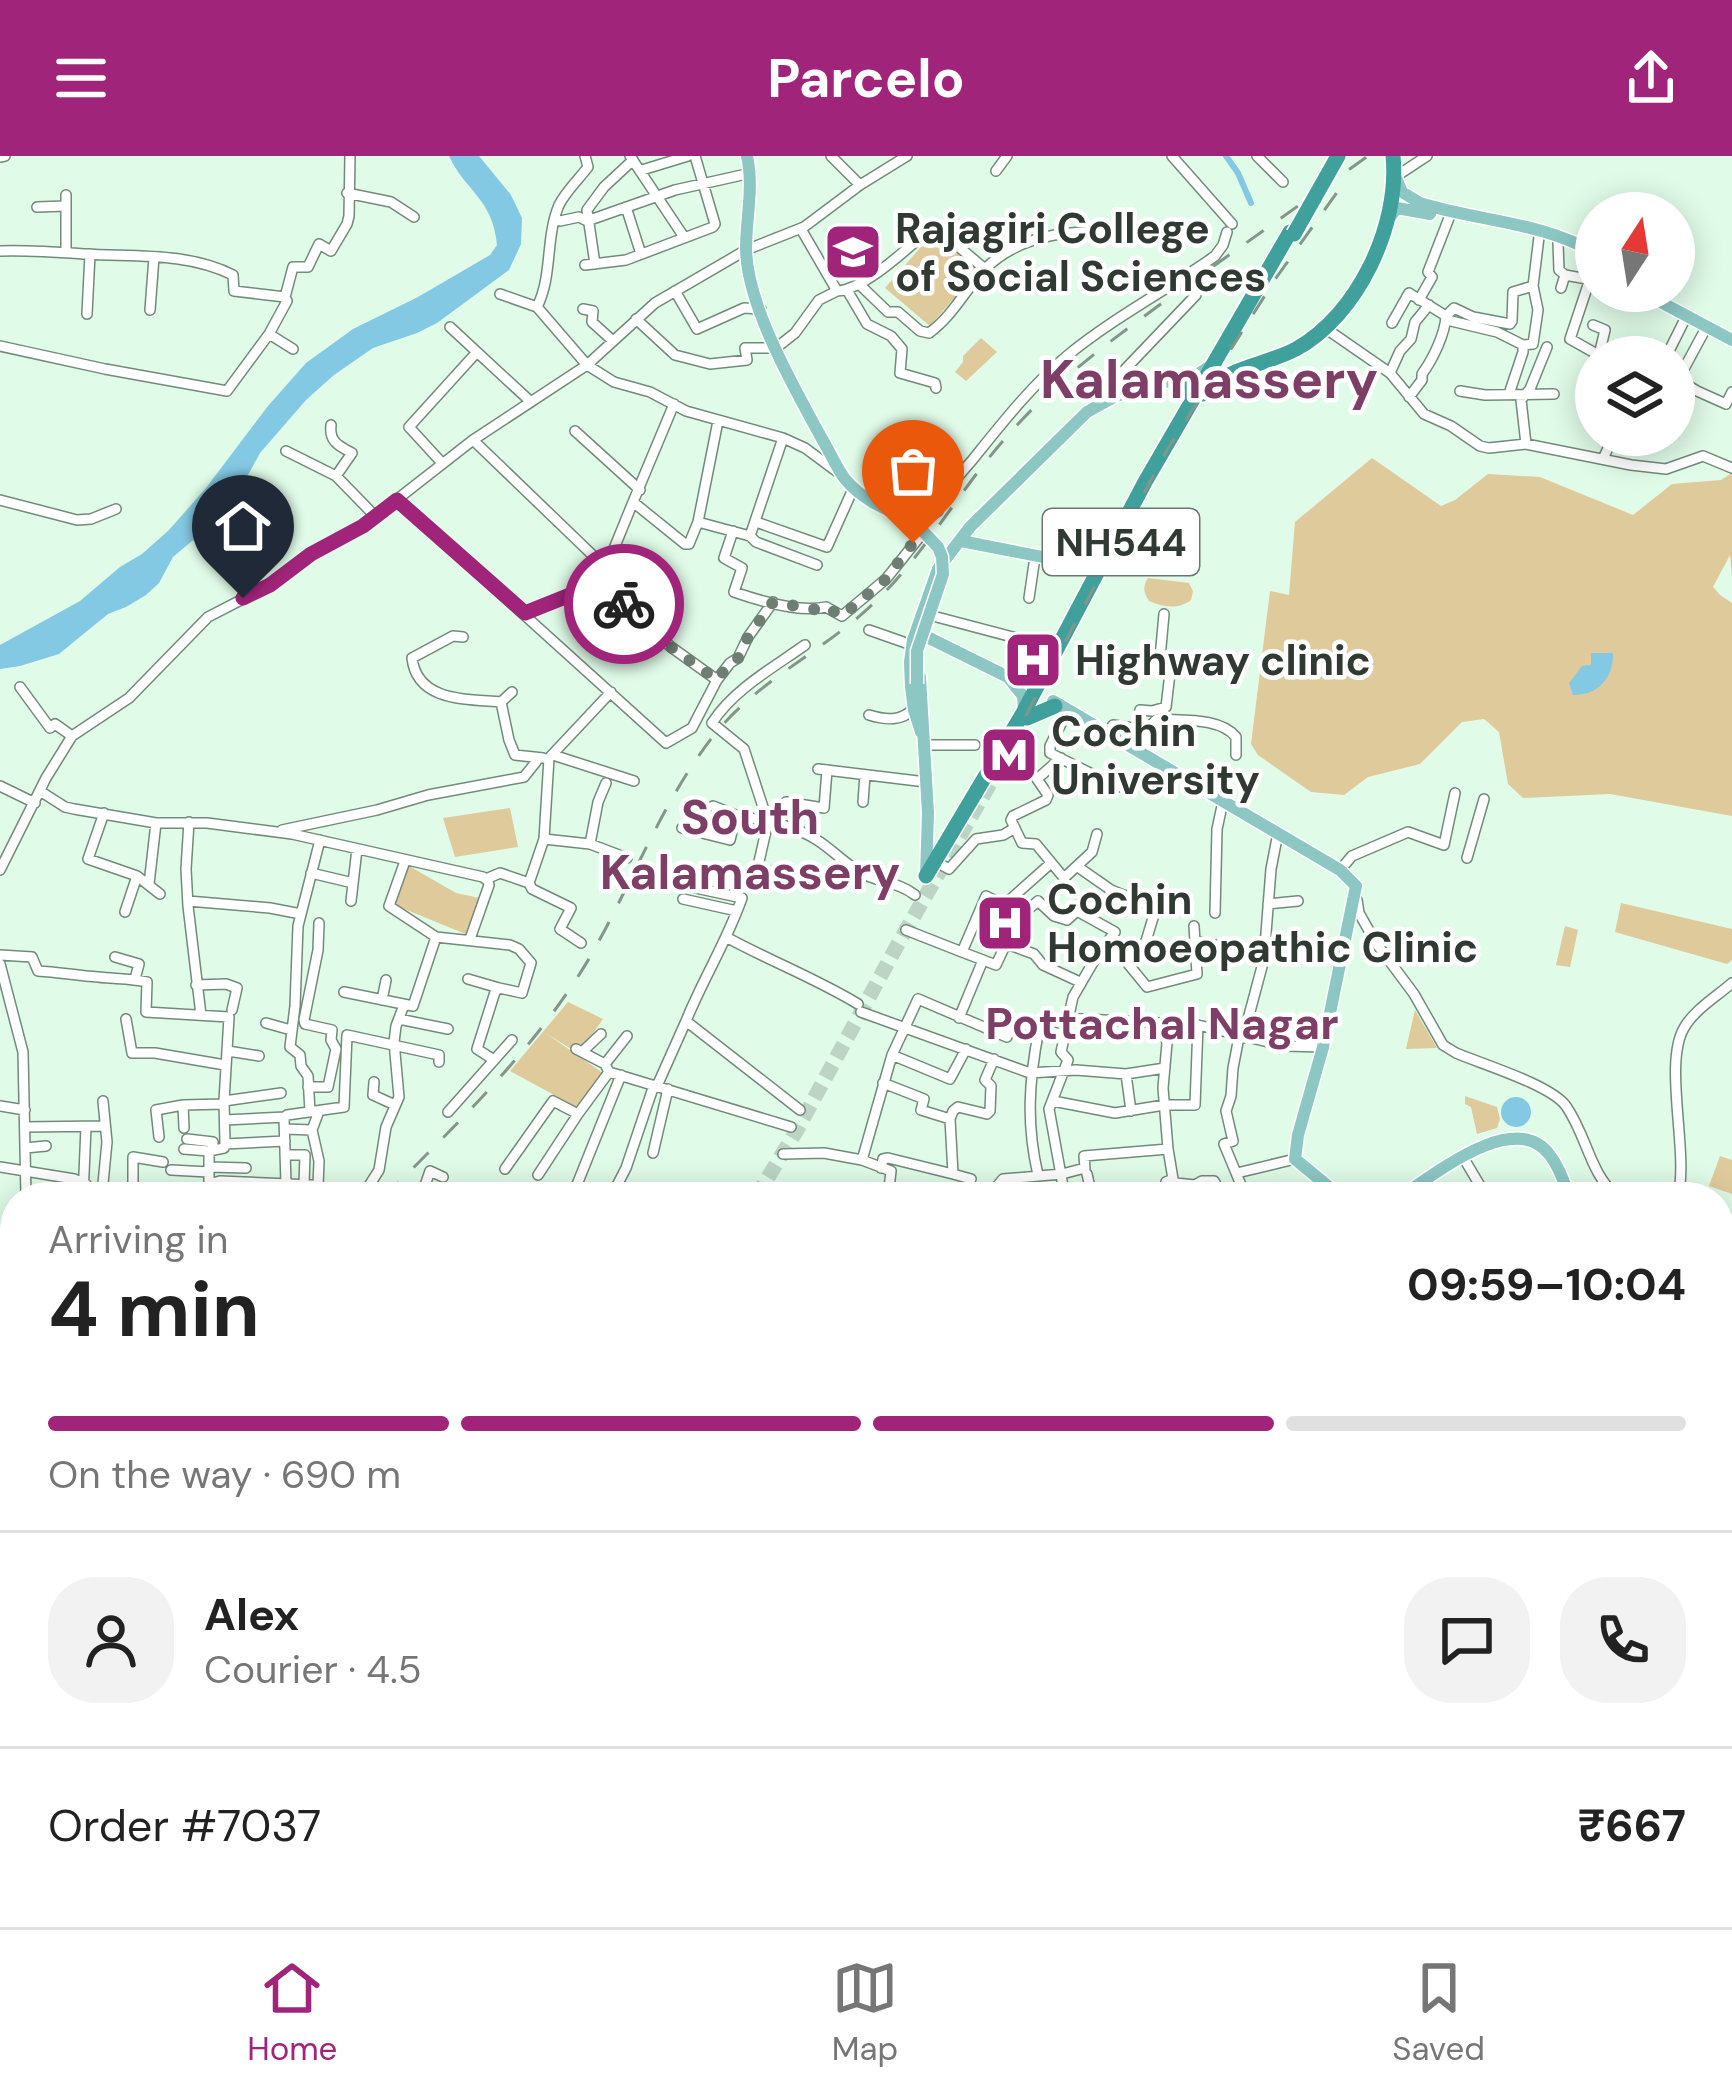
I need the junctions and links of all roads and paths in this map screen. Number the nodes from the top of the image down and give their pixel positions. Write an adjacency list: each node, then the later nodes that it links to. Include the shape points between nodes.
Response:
1 (350, 156): 20 (street)
2 (585, 156): 54 (street, via 589,167 555,219)
3 (692, 156): 14 (street); 18 (street)
4 (747, 156): 16 (main road)
5 (832, 156): 19 (street)
6 (908, 156): 19 (street)
7 (1007, 156): 15 (street)
8 (1172, 156): 118 (street, via 1229,228 1215,256 1047,374 921,524 912,527)
9 (1257, 156): 17 (street)
10 (1334, 156): 41 (highway, bridge)
11 (1427, 156): 13 (street)
12 (631, 158): 14 (street); 28 (street, via 590,202)
13 (1394, 166): 25 (highway); 33 (main road, via 1402,192 1420,203)
14 (642, 170): 21 (street)
15 (996, 171)
16 (751, 172): 18 (street); 36 (main road)
17 (1283, 182)
18 (703, 183): 21 (street); 31 (street, via 715,224)
19 (860, 185): 29 (street)
20 (347, 193): 24 (street, via 391,202); 52 (street, via 339,240 331,251 319,244 308,267 293,267)
21 (657, 196): 23 (street); 31 (street)
22 (37, 207): 38 (street, via 66,201)
23 (626, 207): 28 (street); 40 (street)
24 (414, 217)
25 (1389, 218): 26 (main road, via 1407,208); 67 (highway, via 1362,280)
26 (1450, 218): 32 (main road); 53 (street)
27 (560, 221): 28 (street)
28 (587, 221): 40 (street, via 590,265)
29 (801, 229): 36 (street); 48 (street)
30 (1160, 232): 43 (street, via 1058,232)
31 (684, 237): 40 (street)
32 (1539, 237): 34 (main road); 46 (street)
33 (1575, 242)
34 (1558, 243): 35 (main road); 44 (street)
35 (1575, 249)
36 (746, 250): 49 (street); 56 (main road)
37 (0, 251): 38 (street)
38 (66, 252): 39 (street)
39 (90, 254): 42 (street); 60 (street)
40 (641, 254)
41 (1280, 254): 82 (highway); 84 (highway, via 1230,357)
42 (154, 257): 52 (street, via 212,265 233,275 234,291); 57 (street)
43 (985, 268): 45 (street, via 934,226); 45 (street, via 929,332)
44 (1564, 275): 47 (street); 74 (street, via 1589,282)
45 (859, 284): 48 (street)
46 (1533, 286): 62 (street, via 1514,292 1510,324 1454,308); 75 (street, via 1533,344)
47 (1561, 288)
48 (842, 290): 79 (street, via 819,300); 88 (street, via 870,328 902,349 900,373)
49 (675, 291): 56 (street, via 697,329 743,308); 63 (street)
50 (500, 294): 54 (street)
51 (1196, 295): 87 (street, via 1111,384 1117,391)
52 (285, 297): 69 (street)
53 (1424, 303): 62 (street); 64 (street, via 1409,293); 85 (street)
54 (537, 307): 83 (street)
55 (583, 309): 73 (street)
56 (761, 309): 79 (main road)
57 (150, 310)
58 (1677, 312): 61 (main road)
59 (1689, 312): 72 (main road)
60 (87, 314)
61 (1686, 317): 68 (main road); 71 (street)
62 (1446, 318): 75 (street); 96 (street)
63 (636, 319): 73 (street); 79 (street, via 676,355 710,364 747,360 745,348)
64 (1392, 323)
65 (1593, 325): 70 (street)
66 (450, 327): 81 (street)
67 (1325, 328): 84 (highway, via 1297,348); 85 (street)
68 (1706, 328): 72 (main road); 78 (street)
69 (269, 334): 76 (street, via 227,391); 80 (street)
70 (1604, 336)
71 (1676, 336)
72 (1732, 337)
73 (613, 341): 83 (street)
74 (1575, 342)
75 (1522, 345): 92 (street)
76 (0, 346)
77 (1547, 347): 94 (street)
78 (1695, 347)
79 (776, 348): 110 (main road)
80 (293, 349)
81 (477, 352): 97 (street); 108 (street, via 409,427)
82 (1216, 360): 86 (main road); 95 (highway)
83 (587, 365): 97 (street); 98 (street)
84 (1245, 366): 95 (highway)
85 (1390, 373): 96 (street)
86 (1182, 380): 87 (main road); 95 (highway)
87 (1147, 386): 126 (main road, via 1087,412)
88 (936, 388)
89 (1695, 389): 91 (street, via 1726,404)
90 (1460, 391): 92 (street)
91 (1732, 392)
92 (1509, 394): 94 (street)
93 (1554, 394): 94 (street)
94 (1524, 395): 104 (street)
95 (1198, 396): 114 (highway, NH544)
96 (1409, 397): 104 (street, via 1480,446)
97 (531, 402): 103 (street)
98 (674, 404): 99 (street); 113 (street)
99 (718, 421): 102 (street); 121 (street)
100 (331, 425): 111 (street, via 336,445 352,454)
101 (575, 431): 113 (street)
102 (783, 438): 110 (street); 122 (street)
103 (473, 440): 108 (street); 131 (street)
104 (1526, 444): 107 (street)
105 (286, 452): 111 (street)
106 (1604, 456): 107 (street)
107 (1603, 459): 109 (street, via 1666,469 1703,456)
108 (442, 464): 116 (street)
109 (1732, 468)
110 (841, 474): 112 (main road)
111 (336, 476): 120 (street)
112 (854, 489): 118 (main road); 122 (street, via 827,547)
113 (640, 490): 117 (street)
114 (1144, 491): 130 (highway, NH544); 143 (highway, NH544)
115 (0, 500): 119 (street, via 77,520)
116 (397, 500): 120 (street); 135 (street)
117 (633, 502): 121 (street, via 685,544); 131 (street)
118 (872, 502): 150 (main road, bridge, via 917,525 943,556 917,651)
119 (116, 508)
120 (375, 516): 155 (street, via 208,617 129,698)
121 (698, 522): 123 (street)
122 (756, 522): 125 (street)
123 (733, 531): 125 (street); 134 (street, via 724,558 741,565 734,592)
124 (922, 534): 134 (street, via 842,616)
125 (750, 536): 129 (street)
126 (961, 541): 127 (main road); 128 (main road)
127 (952, 555): 137 (main road); 139 (main road, via 938,569)
128 (1035, 557): 130 (main road); 133 (street)
129 (817, 565)
130 (1099, 568): 143 (highway, NH544)
131 (607, 569): 132 (street)
132 (600, 583): 135 (street); 144 (street)
133 (1029, 598)
134 (773, 602): 144 (street)
135 (525, 613): 148 (street)
136 (1164, 614): 154 (street, via 1166,707 1140,710 1137,726 1113,724)
137 (933, 616): 139 (main road); 143 (street)
138 (869, 630): 142 (street)
139 (921, 634): 142 (main road); 145 (main road); 150 (main road)
140 (463, 637): 149 (street, via 412,658 417,675 442,696)
141 (806, 645): 179 (street, via 712,722 743,746)
142 (912, 652): 150 (main road)
143 (1052, 663): 145 (main road); 151 (highway)
144 (717, 680): 148 (street, via 692,728 669,742)
145 (1012, 681): 153 (main road)
146 (20, 687): 155 (street, via 50,728)
147 (512, 692): 149 (street)
148 (610, 692): 160 (street)
149 (501, 702): 160 (street, via 515,755)
150 (917, 702): 152 (street, via 897,718); 156 (main road)
151 (1049, 702): 153 (highway); 153 (highway); 154 (main road); 161 (street, via 1050,753); 176 (main road)
152 (869, 715)
153 (1025, 715): 196 (highway)
154 (1108, 732): 158 (main road)
155 (72, 736): 169 (street)
156 (922, 738): 157 (street); 165 (main road)
157 (975, 746)
158 (1136, 749): 159 (street, via 1142,729 1157,719 1228,728 1237,737); 203 (main road)
159 (1236, 755)
160 (551, 757): 164 (street); 188 (street)
161 (1060, 758): 168 (street); 183 (street, via 1037,779 1048,796 1011,818)
162 (536, 762): 184 (street, via 524,777)
163 (865, 776): 165 (street); 172 (street, via 822,770 824,808); 173 (street)
164 (634, 781)
165 (926, 782): 196 (main road)
166 (606, 783): 190 (street)
167 (0, 786): 174 (street)
168 (1118, 787)
169 (40, 791): 174 (street); 177 (street, via 65,807)
170 (1455, 793): 187 (street)
171 (1484, 799): 191 (street)
172 (786, 802)
173 (863, 802)
174 (34, 803): 199 (street)
175 (713, 806): 178 (street)
176 (1222, 806): 186 (main road); 219 (street)
177 (104, 813): 181 (street); 202 (street, via 88,859)
178 (736, 815): 179 (street); 182 (street, via 730,840)
179 (765, 821): 200 (street, via 758,866); 210 (street, via 798,830 854,869)
180 (189, 822): 181 (street); 184 (street); 212 (street)
181 (156, 823): 208 (street)
182 (682, 828)
183 (1015, 828): 196 (street, via 976,839 950,869); 197 (street)
184 (277, 831): 189 (street)
185 (1097, 834): 198 (street)
186 (1276, 838): 203 (main road); 216 (street)
187 (1448, 838): 191 (street); 203 (street, via 1442,845 1398,834 1352,856)
188 (544, 839): 190 (street); 207 (street)
189 (320, 840): 192 (street); 201 (street)
190 (590, 844): 193 (street)
191 (1470, 845): 194 (street)
192 (357, 849): 195 (street); 214 (street)
193 (627, 858)
194 (1467, 858)
195 (405, 862): 204 (street); 225 (street, via 389,906)
196 (933, 863)
197 (1050, 864): 198 (street, via 1064,878); 215 (street)
198 (1078, 867): 228 (street, via 1156,908 1129,965 1148,987 1197,974)
199 (0, 868)
200 (767, 870)
201 (311, 874): 205 (street); 220 (street)
202 (137, 876): 208 (street); 218 (street)
203 (1348, 878): 268 (main road); 359 (street, via 1364,924 1446,1048 1565,1104)
204 (486, 879): 207 (street, via 500,873); 227 (street)
205 (349, 882)
206 (668, 882): 217 (street, via 742,898)
207 (529, 883): 229 (street, via 571,908 560,929)
208 (149, 884): 209 (street)
209 (160, 894)
210 (914, 895)
211 (683, 899): 217 (street)
212 (188, 901): 220 (street); 242 (street)
213 (1298, 901): 216 (street)
214 (351, 902)
215 (1004, 904): 221 (street); 231 (street, via 986,896)
216 (1268, 904): 232 (street)
217 (737, 911): 226 (street)
218 (125, 912)
219 (1215, 913)
220 (301, 914): 247 (street)
221 (1018, 918): 230 (street); 239 (street, via 1038,901 1067,920 1079,907 1114,932)
222 (320, 923): 247 (street)
223 (1194, 926): 228 (street)
224 (907, 930): 231 (street)
225 (436, 937): 227 (street); 246 (street, via 413,1006)
226 (726, 937): 254 (street); 258 (street)
227 (470, 939): 243 (street, via 510,945 531,963 522,993)
228 (1195, 940): 232 (street)
229 (581, 944)
230 (1007, 944): 235 (street, via 996,965); 239 (street)
231 (962, 952): 235 (street)
232 (1264, 955): 265 (street)
233 (115, 957): 236 (street, via 139,964)
234 (0, 960): 236 (street, via 32,957 38,971); 241 (street)
235 (982, 960): 251 (street)
236 (135, 979): 249 (street, via 147,982 146,1012)
237 (468, 979): 243 (street)
238 (386, 980): 245 (street)
239 (1080, 982): 252 (street)
240 (1732, 983): 360 (street, via 1680,1034)
241 (3, 984): 294 (street, via 23,1052)
242 (196, 985): 248 (street, via 237,988); 249 (street)
243 (499, 988): 274 (street, via 477,1049)
244 (344, 992): 245 (street)
245 (382, 1000): 246 (street)
246 (404, 1005): 253 (street)
247 (301, 1007): 261 (street); 284 (street, via 305,1024 332,1030 336,1049 328,1087)
248 (232, 1010)
249 (201, 1015): 270 (street, via 229,1017)
250 (126, 1018): 276 (street, via 132,1053)
251 (959, 1018): 258 (street, via 918,999); 260 (street, via 1007,1037 1012,1021)
252 (1066, 1018): 256 (street); 263 (street)
253 (399, 1019): 259 (street); 267 (street)
254 (686, 1021): 285 (street); 295 (street)
255 (266, 1023): 261 (street)
256 (1163, 1024): 257 (street); 277 (street)
257 (1198, 1025): 265 (street); 293 (street, via 1196,1105)
258 (907, 1026): 269 (street); 271 (street)
259 (448, 1029)
260 (1039, 1029): 263 (street); 279 (street)
261 (291, 1030): 284 (street)
262 (601, 1034): 278 (street, via 579,1050)
263 (1064, 1035): 280 (street)
264 (627, 1036): 278 (street)
265 (1241, 1037): 268 (street); 326 (street, via 1226,1111 1233,1141 1224,1144)
266 (512, 1040): 274 (street)
267 (394, 1047): 275 (street, via 439,1055); 291 (street); 297 (street, via 347,1035 344,1107)
268 (1323, 1047): 319 (main road)
269 (966, 1049): 271 (street, via 950,1079); 273 (street)
270 (228, 1051): 272 (street); 276 (street)
271 (892, 1055): 283 (street)
272 (259, 1056)
273 (994, 1059): 279 (street); 300 (street, via 985,1080 990,1112 958,1106)
274 (494, 1060): 298 (street)
275 (439, 1062)
276 (225, 1066): 289 (street)
277 (1165, 1068): 281 (street); 293 (street)
278 (612, 1070): 285 (street); 299 (street); 347 (street)
279 (1030, 1072): 280 (street); 332 (street)
280 (1064, 1072): 281 (street); 288 (street)
281 (1126, 1074): 296 (street)
282 (374, 1082): 291 (street, via 373,1095)
283 (884, 1083): 300 (street, via 924,1100 921,1111); 320 (street)
284 (308, 1087): 297 (street)
285 (660, 1087): 305 (street); 315 (street); 348 (street)
286 (281, 1093): 289 (street)
287 (103, 1101): 338 (street, via 107,1142)
288 (1052, 1101): 296 (street); 329 (street)
289 (224, 1103): 290 (street); 301 (street)
290 (183, 1105): 308 (street, via 156,1110); 313 (street, via 185,1139)
291 (395, 1105): 345 (street)
292 (0, 1106): 294 (street)
293 (1164, 1106): 296 (street); 312 (street)
294 (25, 1110): 304 (street)
295 (800, 1110)
296 (1131, 1111)
297 (314, 1112): 306 (street); 307 (street)
298 (448, 1112)
299 (578, 1114): 324 (street, via 553,1101); 331 (street)
300 (950, 1119): 328 (street)
301 (225, 1120): 307 (street); 309 (street)
302 (86, 1126): 303 (street); 304 (street); 337 (street)
303 (101, 1126)
304 (26, 1127): 311 (street)
305 (791, 1127)
306 (312, 1130): 307 (street); 314 (street)
307 (285, 1132): 309 (street); 314 (street); 317 (street)
308 (159, 1137)
309 (225, 1144): 313 (street)
310 (46, 1146): 311 (street)
311 (25, 1148): 325 (street)
312 (1168, 1149): 329 (street, via 1084,1156 1085,1168); 353 (street, via 1174,1170)
313 (211, 1151): 327 (street)
314 (312, 1151): 317 (street); 343 (street); 344 (street)
315 (653, 1153)
316 (783, 1154): 320 (street)
317 (285, 1155): 342 (street)
318 (1463, 1157): 356 (main road); 357 (street); 358 (main road, via 1502,1137 1534,1142 1549,1152)
319 (1295, 1159): 326 (street); 355 (main road)
320 (862, 1160): 323 (street)
321 (0, 1167): 325 (street)
322 (246, 1168): 327 (street)
323 (881, 1168): 328 (street, via 888,1157); 349 (street)
324 (505, 1169)
325 (27, 1172): 335 (street); 336 (street)
326 (1237, 1173): 354 (street)
327 (209, 1174): 339 (street, via 133,1157); 340 (street); 341 (street)
328 (952, 1174): 334 (street)
329 (1062, 1174): 332 (street); 351 (street)
330 (1088, 1174): 352 (street)
331 (538, 1175)
332 (1037, 1175): 350 (street)
333 (443, 1177): 346 (street, via 430,1171)
334 (971, 1179)
335 (27, 1182)
336 (78, 1182)
337 (91, 1182)
338 (95, 1182)
339 (133, 1182)
340 (207, 1182)
341 (250, 1182)
342 (286, 1182)
343 (304, 1182)
344 (317, 1182)
345 (372, 1182)
346 (427, 1182)
347 (575, 1182)
348 (619, 1182)
349 (891, 1182)
350 (1001, 1182)
351 (1063, 1182)
352 (1090, 1182)
353 (1166, 1182)
354 (1240, 1182)
355 (1315, 1182)
356 (1424, 1182)
357 (1478, 1182)
358 (1562, 1182)
359 (1604, 1182)
360 (1680, 1182)

